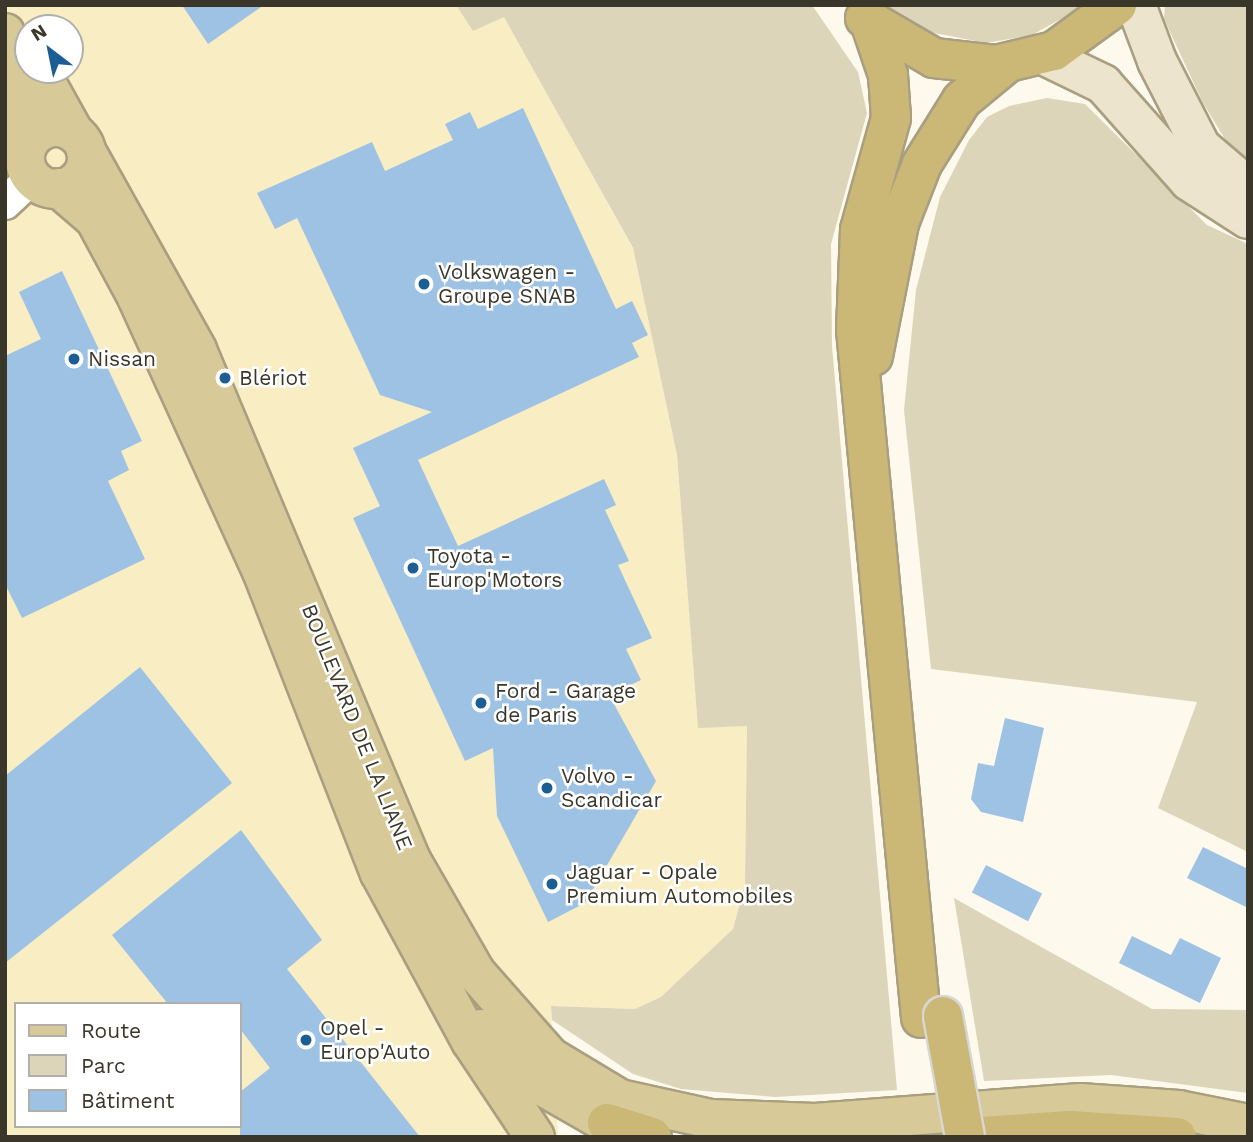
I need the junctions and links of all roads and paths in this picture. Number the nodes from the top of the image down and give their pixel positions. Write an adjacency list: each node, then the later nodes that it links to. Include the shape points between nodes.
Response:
1 (1117, 5): 5 (highway, via 1082,36)
2 (1136, 5): 10 (main road, via 1197,140)
3 (862, 14): 6 (highway, via 934,58); 12 (highway, via 891,103 858,243 856,330)
4 (5, 33): 9 (main road, via 21,90)
5 (1043, 55): 6 (highway); 11 (main road, via 1103,84 1195,186)
6 (1007, 64): 12 (highway, via 956,107 909,194 874,348)
7 (47, 84): 8 (main road, BOULEVARD DE LA LIANE)
8 (80, 142): 9 (main road, via 81,176); 9 (main road, via 47,128); 16 (main road, BOULEVARD DE LA LIANE, via 197,350 411,860 476,973 550,1057 620,1099 711,1119 815,1123 1080,1103 1179,1110)
9 (31, 180): 13 (main road, BOULEVARD DE LA LIANE, via 100,227 168,361 262,571 360,829)
10 (1248, 187)
11 (1248, 219)
12 (867, 431): 14 (highway, via 889,676)
13 (427, 962): 15 (main road, via 480,1028 530,1076); 17 (main road, BOULEVARD DE LA LIANE)
14 (932, 1017): 19 (highway); 20 (highway, bridge)
15 (607, 1123): 18 (highway)
16 (1248, 1124)
17 (535, 1137)
18 (652, 1137)
19 (940, 1137)
20 (966, 1137): 21 (highway, via 1070,1130)
21 (1177, 1137)

